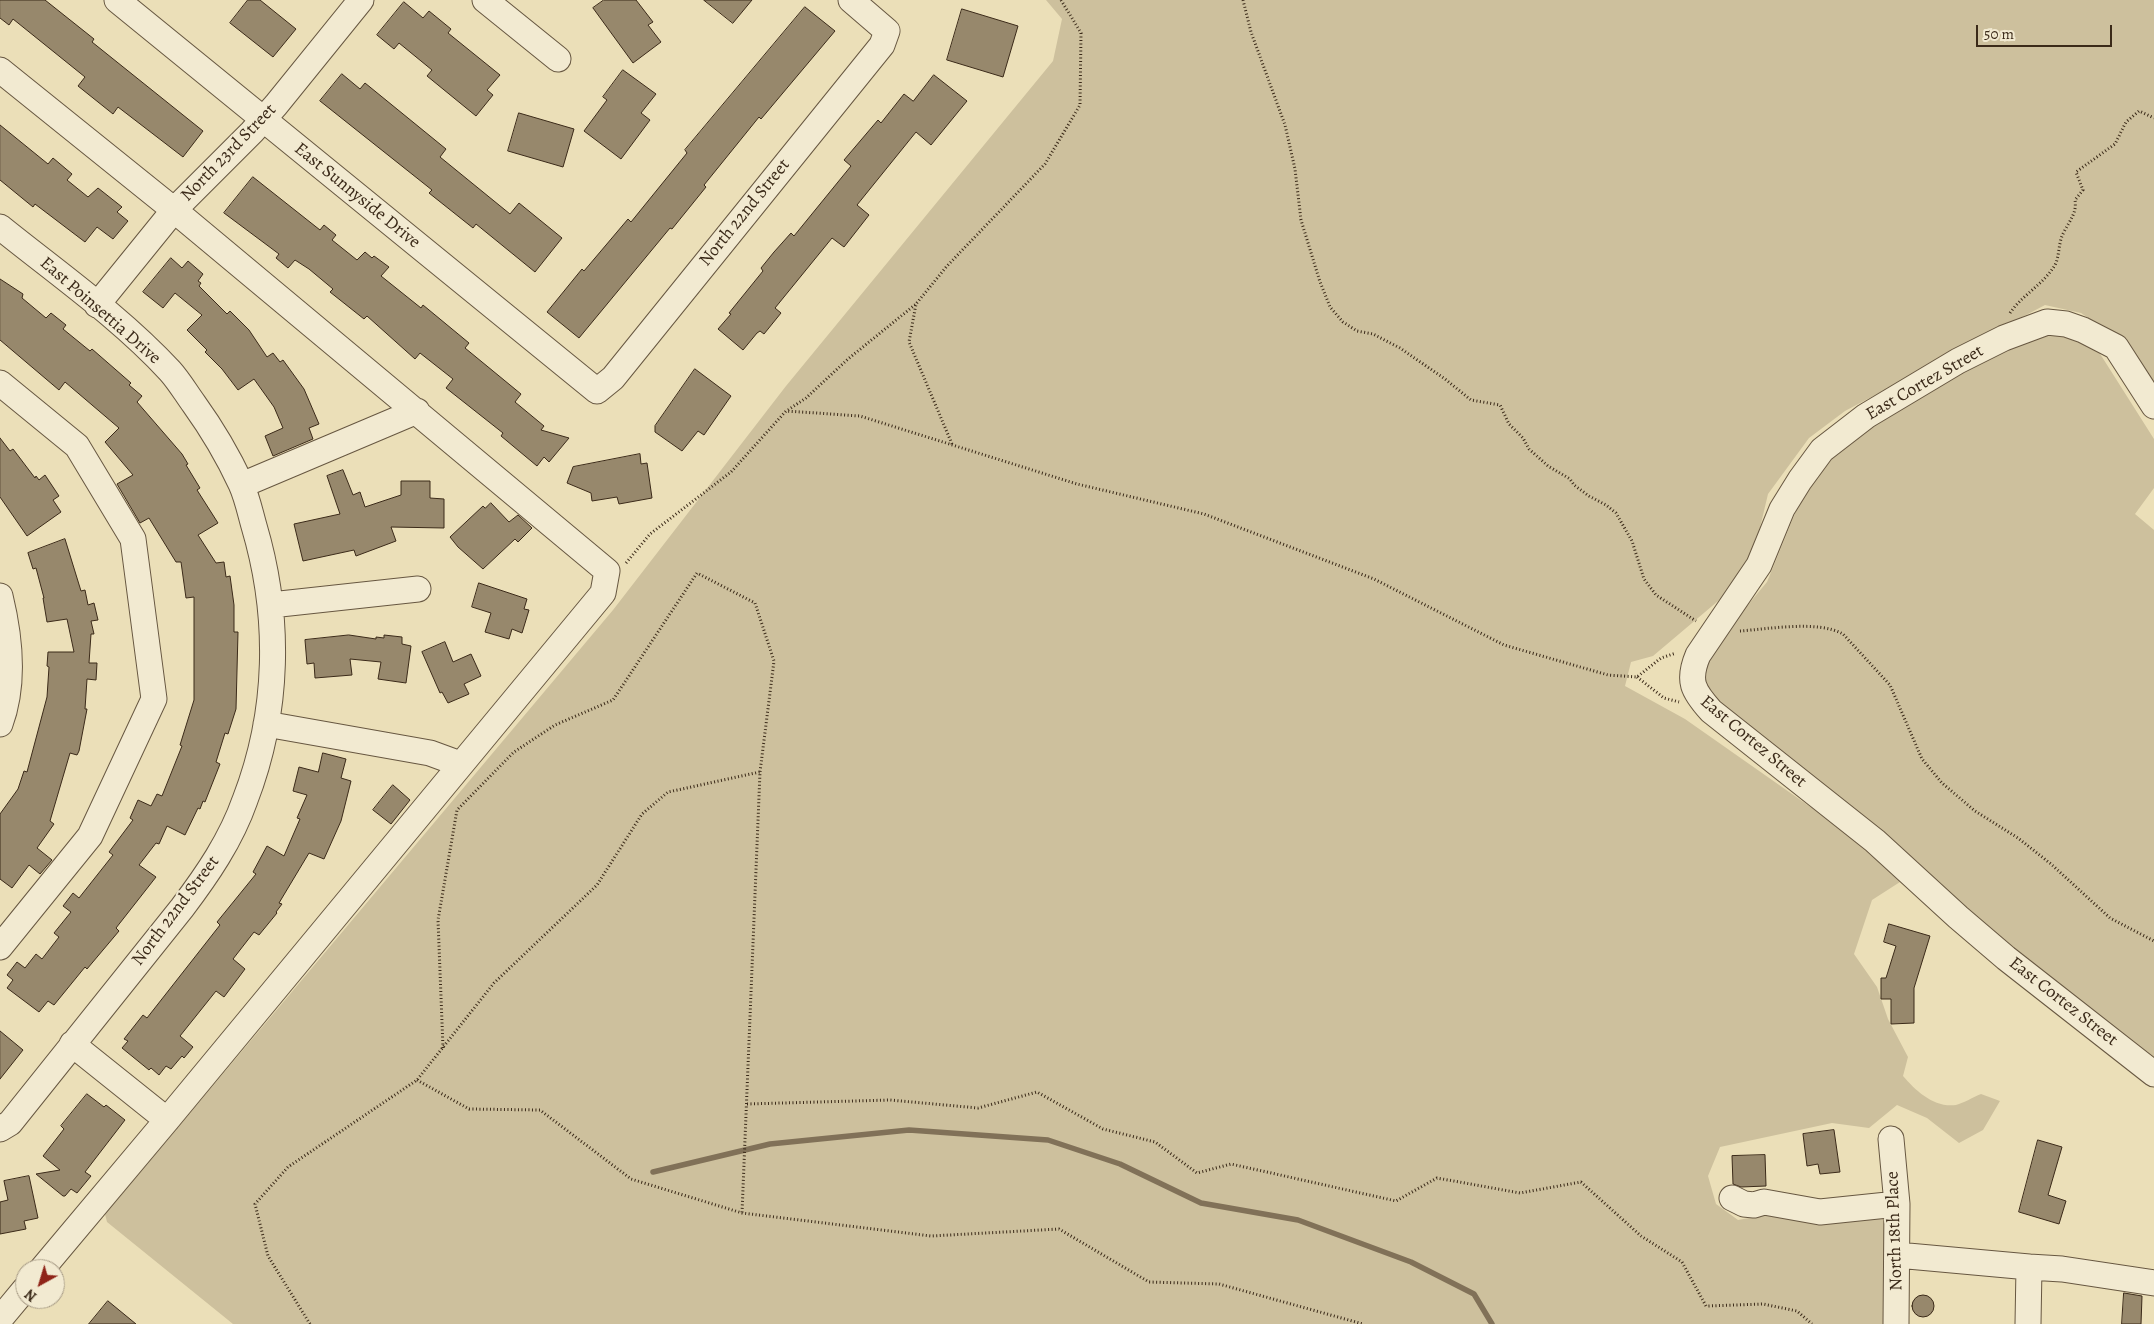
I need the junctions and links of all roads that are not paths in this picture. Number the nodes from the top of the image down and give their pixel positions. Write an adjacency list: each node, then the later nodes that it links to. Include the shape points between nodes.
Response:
1 (117, 0): 7 (street, East Sunnyside Drive)
2 (361, 0): 7 (street, North 23rd Street)
3 (484, 0): 5 (street)
4 (851, 0): 12 (street, North 22nd Street, via 886,31 882,45 613,378)
5 (558, 59)
6 (0, 70): 8 (street)
7 (264, 120): 8 (street, North 23rd Street); 12 (street, East Sunnyside Drive)
8 (174, 210): 10 (street, North 23rd Street); 14 (street)
9 (0, 227): 10 (street, East Poinsettia Drive)
10 (97, 305): 15 (street, East Poinsettia Drive, via 171,372 211,427)
11 (0, 383): 23 (street, via 77,446 133,538 154,699 90,836)
12 (597, 391)
13 (2154, 406): 25 (street, East Cortez Street, via 2116,347 2066,324 2047,322 2004,338 1922,381 1866,416 1822,450 1782,509 1759,565 1698,655 1692,670 1696,695 1711,711 1875,841 2006,958)
14 (417, 412): 15 (street); 22 (street, via 607,571 603,594)
15 (242, 485): 18 (street, East Poinsettia Drive, via 265,565)
16 (418, 590): 18 (street)
17 (0, 596): 20 (street, via 10,654 5,710)
18 (271, 605): 19 (street, East Poinsettia Drive)
19 (274, 655): 21 (street, North 22nd Street)
20 (0, 724)
21 (266, 724): 22 (street, via 430,753); 24 (street, North 22nd Street, via 258,763 245,801 208,872)
22 (460, 764): 26 (street)
23 (0, 947)
24 (72, 1044): 26 (street); 27 (street, North 22nd Street, via 10,1123)
25 (2154, 1074)
26 (167, 1120): 32 (street)
27 (0, 1129)
28 (1891, 1139): 30 (street, North 18th Place)
29 (1732, 1198): 30 (street, via 1744,1204 1764,1202 1820,1212)
30 (1897, 1204): 31 (street, North 18th Place)
31 (1897, 1255): 33 (street); 35 (street, North 18th Place)
32 (50, 1259)
33 (2028, 1268): 34 (street, via 2062,1269); 36 (street)
34 (2154, 1283)
35 (1896, 1324)
36 (2028, 1324)

